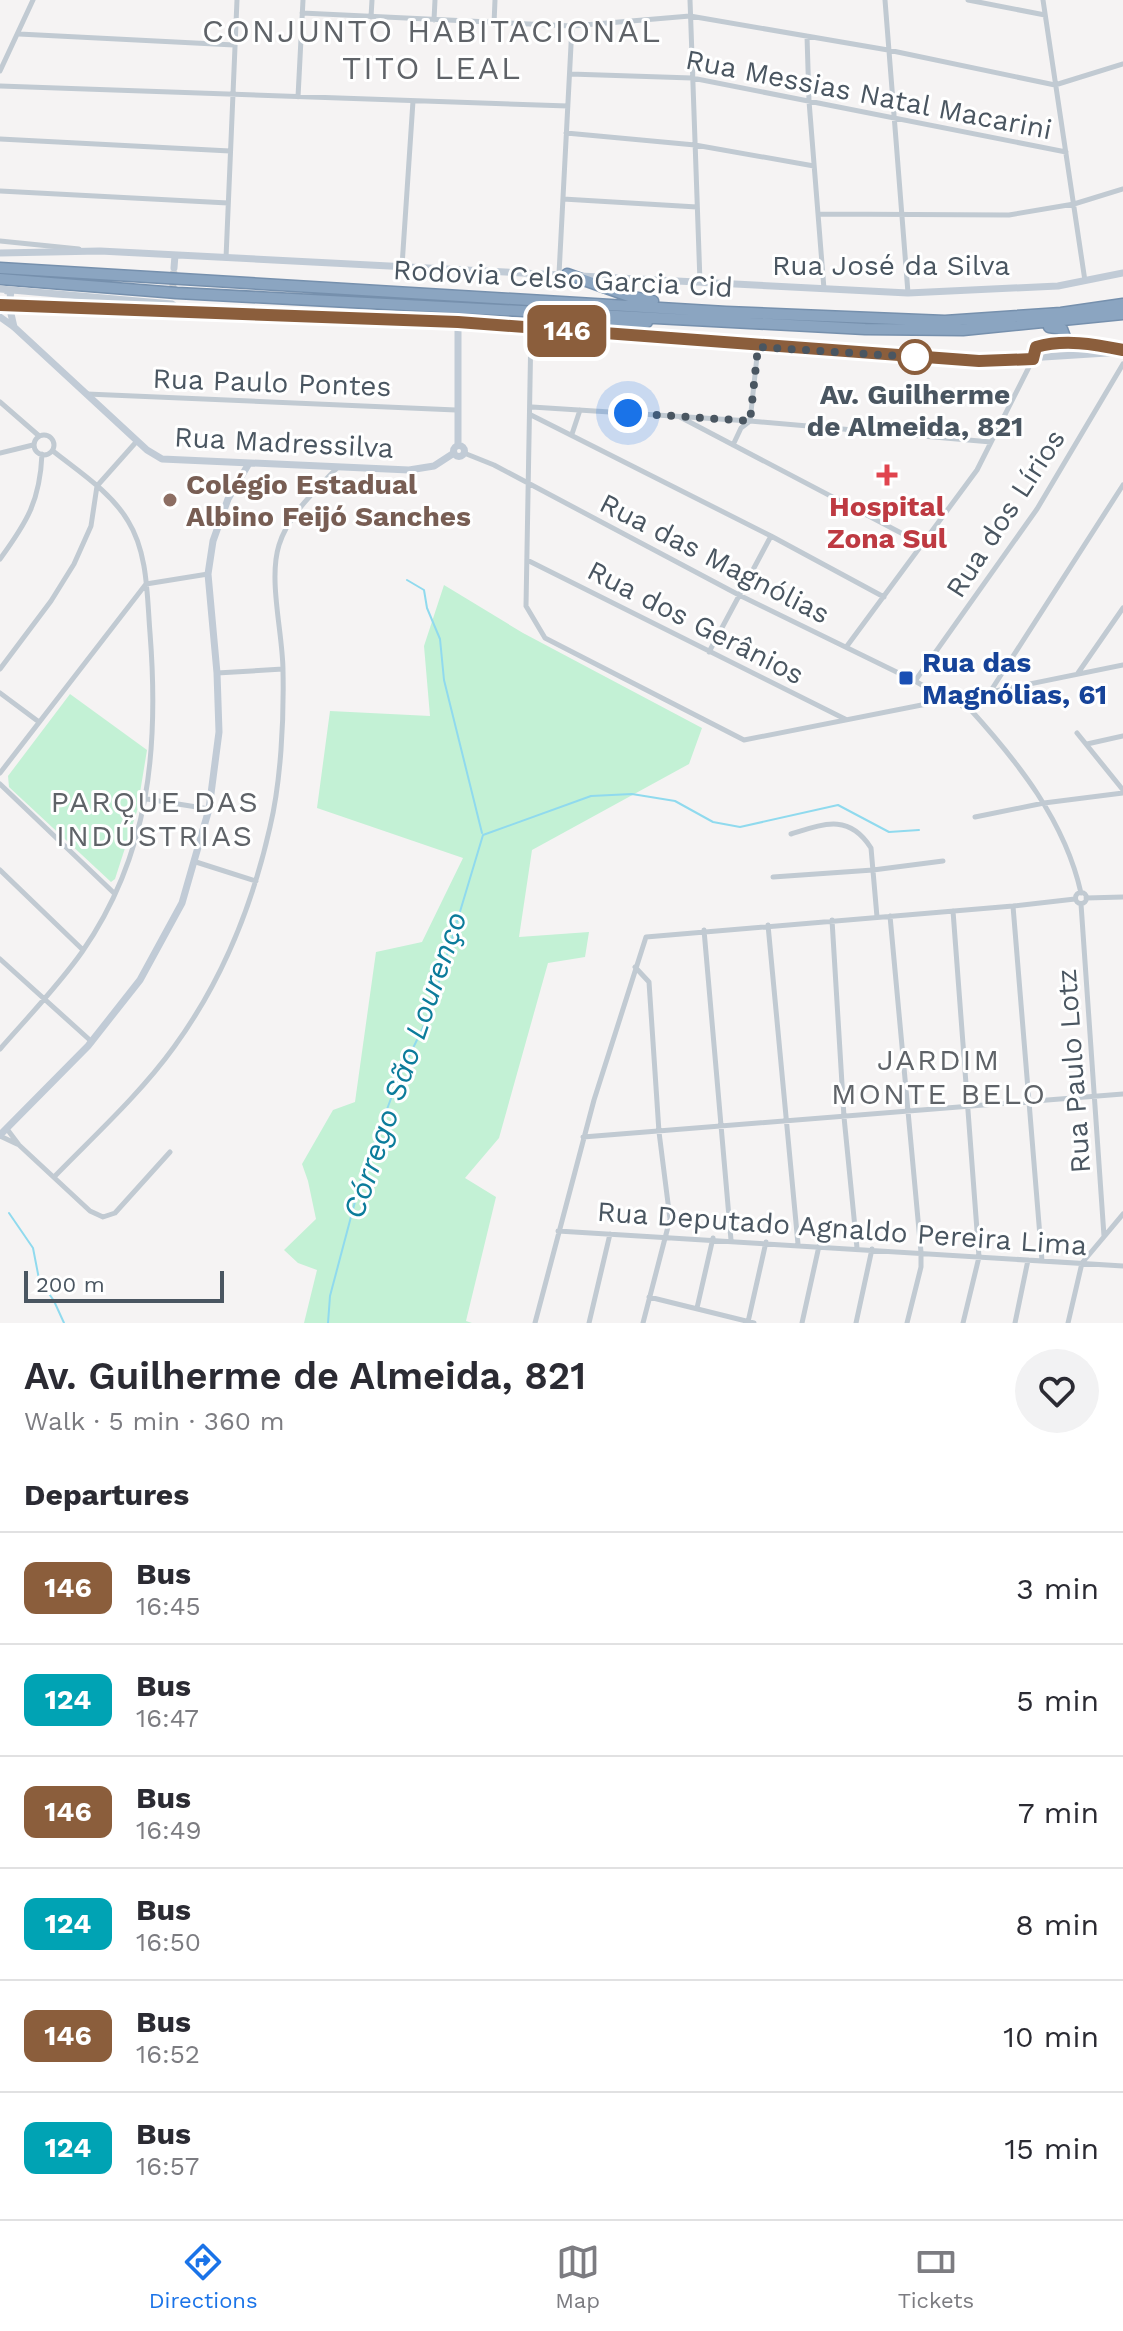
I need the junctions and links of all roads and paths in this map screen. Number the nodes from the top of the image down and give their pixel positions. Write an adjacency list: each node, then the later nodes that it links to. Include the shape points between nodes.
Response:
1 (33, 0): 18 (street)
2 (237, 0): 20 (street)
3 (303, 0): 11 (street)
4 (372, 0): 14 (street)
5 (435, 0): 15 (street)
6 (495, 0): 16 (street)
7 (690, 0): 13 (street)
8 (885, 0): 21 (street)
9 (968, 0): 12 (street)
10 (1043, 0): 12 (street)
11 (302, 13): 14 (street); 29 (street)
12 (1045, 15): 26 (street)
13 (690, 16): 17 (street); 19 (street); 25 (street)
14 (371, 17): 15 (street)
15 (434, 20): 16 (street)
16 (494, 24): 17 (street)
17 (572, 26): 24 (street)
18 (19, 34): 20 (street); 23 (street)
19 (807, 36): 21 (street); 31 (street)
20 (234, 45): 28 (street)
21 (888, 50): 26 (street); 33 (street)
22 (1123, 64): 26 (street)
23 (0, 71)
24 (570, 74): 25 (street, Rua Messias Natal Macarini); 32 (street)
25 (692, 78): 31 (street, Rua Messias Natal Macarini); 36 (street)
26 (1055, 85): 38 (street)
27 (0, 86): 28 (street)
28 (232, 95): 29 (street); 37 (street)
29 (298, 97): 30 (street)
30 (413, 101): 32 (street); 53 (street)
31 (809, 101): 33 (street, Rua Messias Natal Macarini); 39 (street)
32 (568, 106): 34 (street)
33 (894, 117): 38 (street, Rua Messias Natal Macarini); 47 (street)
34 (566, 133): 36 (street); 42 (street)
35 (0, 139): 37 (street)
36 (695, 145): 39 (street); 45 (street)
37 (230, 151): 43 (street)
38 (1066, 152): 44 (street)
39 (814, 166): 46 (street)
40 (1123, 189): 44 (street)
41 (0, 191): 43 (street)
42 (563, 199): 45 (street); 57 (street)
43 (228, 203): 52 (street)
44 (1074, 204): 47 (street, via 1009,215); 59 (street)
45 (697, 207): 60 (street)
46 (818, 214): 47 (street); 61 (street)
47 (902, 216): 64 (street)
48 (0, 241): 49 (street)
49 (96, 251): 50 (street, Rua José da Silva); 51 (street, Rua José da Silva)
50 (0, 253)
51 (175, 255): 52 (street, Rua José da Silva); 55 (street)
52 (226, 258): 53 (street, Rua José da Silva)
53 (402, 266): 57 (street, Rua José da Silva)
54 (0, 268): 68 (highway, Rodovia Celso Garcia Cid)
55 (174, 268)
56 (1123, 273): 59 (street, Rua José da Silva)
57 (563, 274): 60 (street, Rua José da Silva); 68 (highway, via 629,296)
58 (0, 279): 71 (highway, Rodovia Celso Garcia Cid)
59 (1085, 281): 64 (street, Rua José da Silva)
60 (700, 282): 61 (street, Rua José da Silva)
61 (824, 290): 64 (street, Rua José da Silva)
62 (0, 291): 63 (street)
63 (11, 291): 65 (street); 67 (street)
64 (908, 293)
65 (172, 304): 67 (street); 72 (street, via 182,311)
66 (1123, 304): 68 (highway, Rodovia Celso Garcia Cid, via 945,321)
67 (5, 305): 73 (street)
68 (726, 312)
69 (1123, 314): 75 (highway, Rodovia Celso Garcia Cid)
70 (0, 317): 73 (street, Rua Madressilva)
71 (711, 321): 75 (highway, Rodovia Celso Garcia Cid); 76 (highway)
72 (458, 322): 74 (street); 84 (street)
73 (14, 327): 82 (street, Rua Madressilva)
74 (531, 328): 76 (street); 86 (street)
75 (963, 330): 77 (highway, via 1057,326 1064,333)
76 (565, 331): 78 (street)
77 (1063, 343): 79 (street); 80 (street, via 1036,347)
78 (758, 347): 80 (street, via 979,361); 88 (street)
79 (1123, 351): 80 (street)
80 (1033, 359): 92 (street)
81 (1123, 364): 121 (street, Rua dos Lírios, via 1037,509)
82 (86, 394): 84 (street, Rua Paulo Pontes); 91 (street, Rua Madressilva)
83 (0, 402): 90 (street)
84 (456, 410): 95 (street)
85 (580, 410): 86 (street); 87 (street); 89 (street)
86 (532, 411): 89 (street); 104 (street)
87 (677, 416): 88 (street); 94 (street)
88 (750, 421): 92 (street); 94 (street)
89 (572, 434): 105 (street)
90 (39, 436): 93 (street); 96 (street, via 52,442)
91 (137, 441): 100 (street, Rua Madressilva, via 167,461); 103 (street)
92 (991, 442): 106 (street)
93 (33, 445): 97 (street); 99 (street)
94 (733, 445): 106 (street)
95 (456, 449): 98 (street, via 463,447); 101 (street, Rua Madressilva, via 434,466 409,470)
96 (53, 451): 99 (street); 103 (street)
97 (0, 453)
98 (464, 453): 104 (street, Rua das Magnólias)
99 (42, 454): 107 (street, via 34,506)
100 (248, 465): 101 (street, Rua Madressilva); 109 (street, via 216,528)
101 (337, 468): 118 (street, via 291,521 278,546)
102 (1123, 485): 122 (street)
103 (97, 486): 110 (street, via 128,520); 117 (street, via 91,526 74,564)
104 (529, 486): 108 (street); 111 (street, Rua das Magnólias)
105 (771, 536): 111 (street); 112 (street)
106 (924, 545): 112 (street)
107 (0, 559)
108 (527, 560): 115 (street, Rua dos Gerânios); 128 (street, via 526,606 545,638 744,740)
109 (208, 574): 110 (street); 119 (street)
110 (146, 584): 129 (street); 136 (street, via 154,699)
111 (739, 595): 114 (street, Rua das Magnólias); 115 (street)
112 (884, 597): 114 (street)
113 (1123, 608): 120 (street)
114 (847, 646): 121 (street, Rua das Magnólias)
115 (709, 652): 128 (street, Rua dos Gerânios)
116 (1123, 665): 120 (street)
117 (0, 669)
118 (283, 669): 119 (street); 146 (street, via 273,810)
119 (217, 673): 138 (street, via 219,732)
120 (1077, 674): 122 (street)
121 (915, 681): 125 (street, Rua das Magnólias)
122 (990, 692): 124 (street)
123 (0, 693): 129 (street)
124 (971, 696): 126 (street); 127 (street)
125 (947, 700): 126 (street); 128 (street)
126 (961, 701): 127 (street)
127 (969, 708): 137 (street)
128 (847, 720)
129 (39, 722): 133 (street)
130 (1077, 733): 132 (street)
131 (1123, 736): 132 (street)
132 (1087, 744): 135 (street)
133 (0, 773)
134 (0, 784): 147 (street)
135 (1123, 792): 137 (street)
136 (147, 799): 138 (street); 147 (street)
137 (1044, 803): 139 (street); 148 (street)
138 (209, 809): 142 (street)
139 (975, 817)
140 (791, 834): 144 (street, via 829,823 844,825 871,848)
141 (943, 861): 144 (street)
142 (196, 862): 146 (street); 163 (street, via 182,903 140,980)
143 (0, 870): 159 (street)
144 (873, 870): 145 (street); 155 (street)
145 (773, 877)
146 (256, 881): 180 (street, via 211,992 173,1050)
147 (115, 894): 159 (street)
148 (1084, 895): 149 (street); 150 (street); 151 (street)
149 (1123, 897)
150 (1075, 899): 151 (street); 152 (street)
151 (1081, 904): 166 (street, Rua Paulo Lotz)
152 (1013, 906): 153 (street); 167 (street)
153 (953, 911): 154 (street); 168 (street)
154 (890, 916): 155 (street); 169 (street)
155 (877, 917): 156 (street)
156 (832, 920): 157 (street); 170 (street)
157 (768, 925): 158 (street); 171 (street)
158 (704, 930): 161 (street, via 646,937); 173 (street)
159 (83, 950): 162 (street)
160 (0, 959): 162 (street)
161 (635, 967): 175 (street, via 649,982); 177 (street)
162 (43, 1000): 163 (street); 164 (street)
163 (92, 1042): 174 (street)
164 (1, 1045)
165 (1123, 1094): 166 (street)
166 (1094, 1097): 167 (street); 184 (street, Rua Paulo Lotz)
167 (1029, 1102): 168 (street); 196 (street)
168 (970, 1107): 169 (street); 194 (street)
169 (907, 1112): 170 (street); 193 (street)
170 (844, 1117): 171 (street); 191 (street)
171 (787, 1121): 173 (street); 189 (street)
172 (0, 1122): 174 (street)
173 (721, 1127): 175 (street); 187 (street)
174 (7, 1129): 176 (street); 178 (street)
175 (659, 1132): 177 (street); 185 (street, via 670,1219)
176 (0, 1136): 178 (street)
177 (583, 1137): 182 (street)
178 (19, 1145): 180 (street)
179 (170, 1152): 180 (street, via 115,1213 103,1217)
180 (55, 1176)
181 (1123, 1214): 184 (street)
182 (558, 1231): 183 (street, Rua Deputado Agnaldo Pereira Lima); 201 (street)
183 (610, 1234): 185 (street, Rua Deputado Agnaldo Pereira Lima); 202 (street)
184 (1104, 1236): 197 (street)
185 (665, 1237): 186 (street, Rua Deputado Agnaldo Pereira Lima); 199 (street)
186 (713, 1238): 187 (street, Rua Deputado Agnaldo Pereira Lima); 200 (street)
187 (731, 1240): 188 (street, Rua Deputado Agnaldo Pereira Lima)
188 (766, 1242): 189 (street, Rua Deputado Agnaldo Pereira Lima); 204 (street)
189 (798, 1244): 190 (street, Rua Deputado Agnaldo Pereira Lima)
190 (819, 1246): 191 (street, Rua Deputado Agnaldo Pereira Lima); 205 (street)
191 (857, 1248): 192 (street, Rua Deputado Agnaldo Pereira Lima)
192 (872, 1249): 193 (street, Rua Deputado Agnaldo Pereira Lima); 206 (street)
193 (921, 1252): 194 (street, Rua Deputado Agnaldo Pereira Lima); 207 (street)
194 (979, 1257): 195 (street, Rua Deputado Agnaldo Pereira Lima); 208 (street)
195 (1028, 1260): 196 (street, Rua Deputado Agnaldo Pereira Lima); 209 (street)
196 (1042, 1261): 197 (street, Rua Deputado Agnaldo Pereira Lima)
197 (1082, 1263): 198 (street, Rua Deputado Agnaldo Pereira Lima); 210 (street)
198 (1123, 1266)
199 (649, 1297): 200 (street); 203 (street)
200 (697, 1308): 204 (street)
201 (535, 1323)
202 (589, 1323)
203 (643, 1323)
204 (750, 1323)
205 (802, 1323)
206 (856, 1323)
207 (907, 1323)
208 (963, 1323)
209 (1015, 1323)
210 (1068, 1323)

